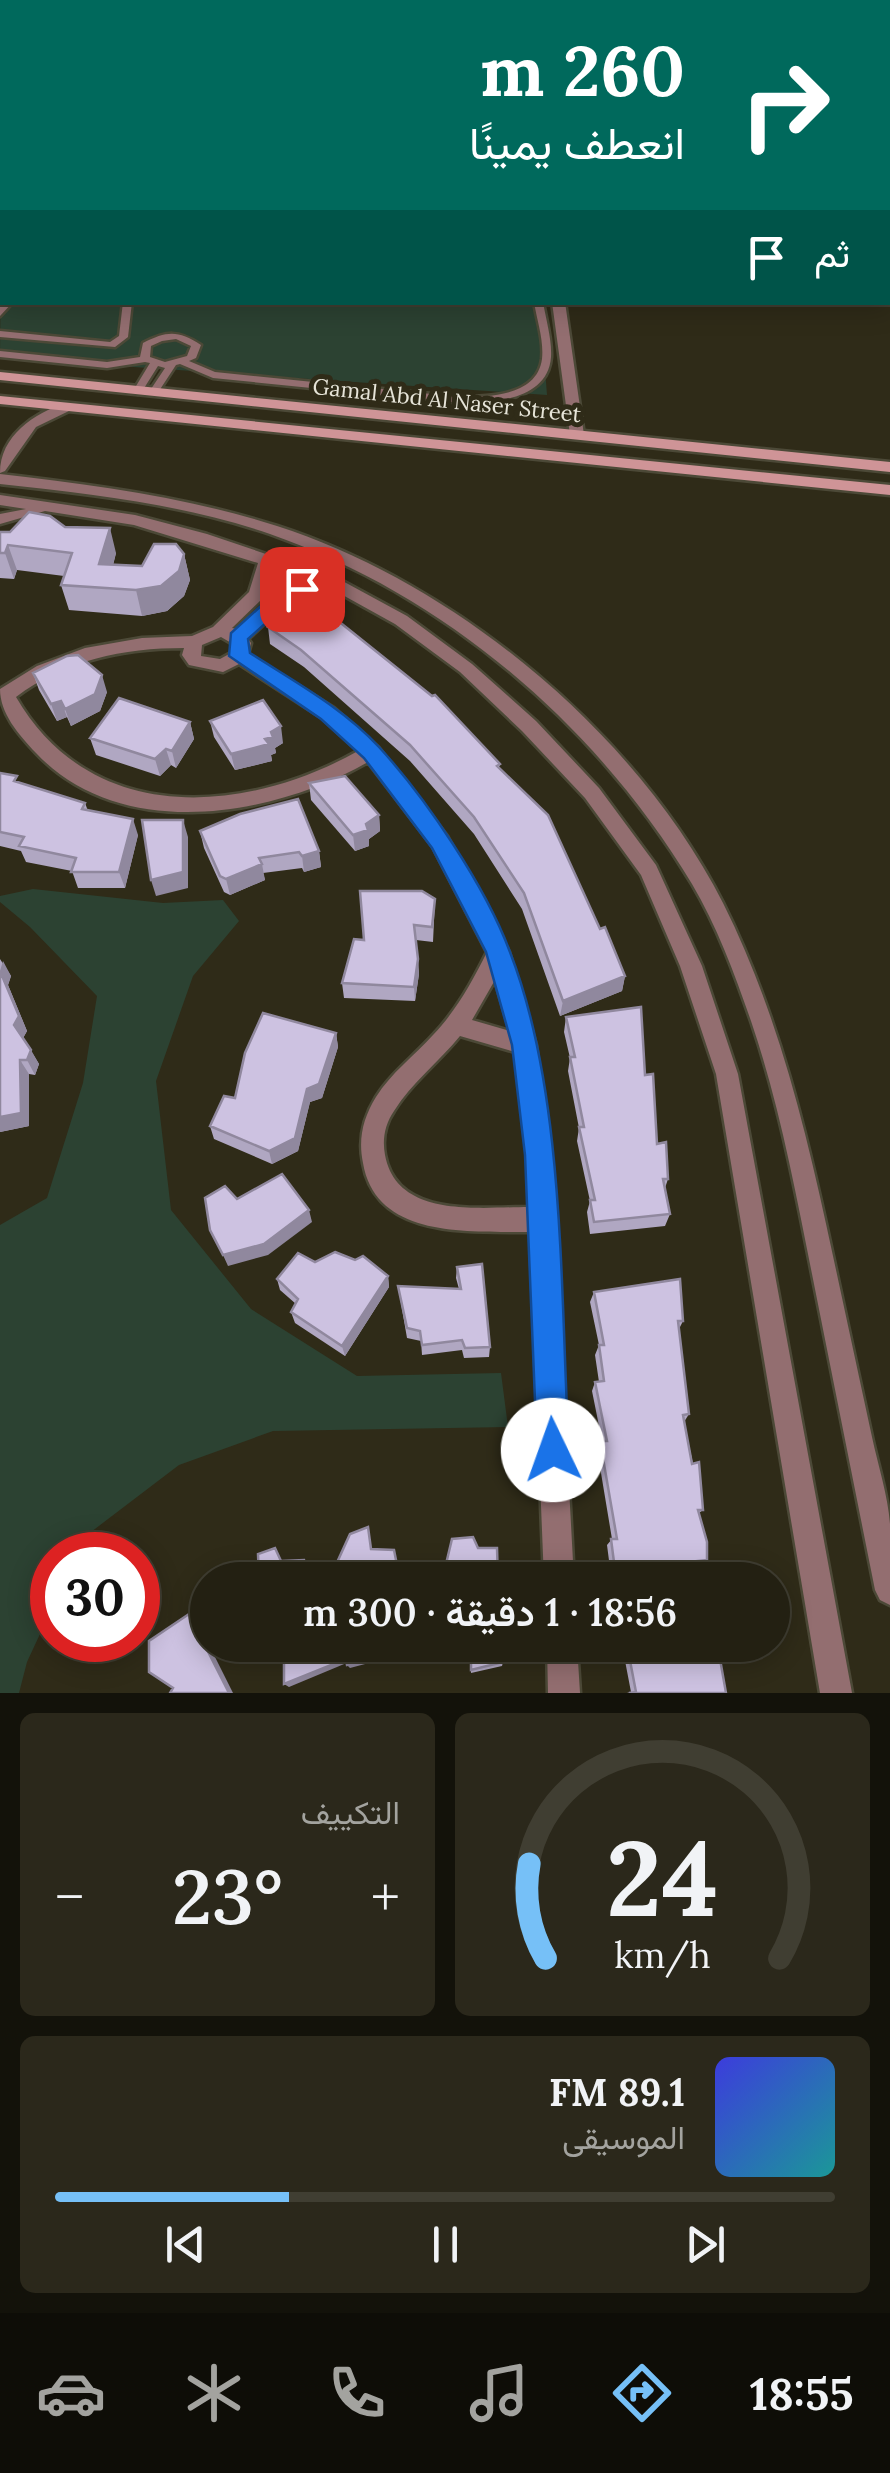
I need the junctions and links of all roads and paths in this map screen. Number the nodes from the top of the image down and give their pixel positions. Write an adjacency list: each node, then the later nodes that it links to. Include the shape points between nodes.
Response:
1 (127, 305): 5 (lane)
2 (538, 305): 9 (lane, via 543,372 518,392 492,399 214,375)
3 (558, 305): 17 (street)
4 (0, 334): 5 (lane, via 103,347)
5 (120, 341): 6 (lane)
6 (146, 345): 8 (lane); 9 (lane, via 168,336 192,340 196,354)
7 (0, 354): 8 (lane, via 106,366)
8 (150, 361): 10 (lane); 12 (lane)
9 (184, 362): 10 (lane)
10 (171, 365): 12 (lane)
11 (0, 376): 12 (main road, Gamal Abd Al Naser Street)
12 (146, 392): 15 (main road, Gamal Abd Al Naser Street)
13 (0, 400): 14 (main road, Gamal Abd Al Naser Street)
14 (66, 407): 16 (main road, Gamal Abd Al Naser Street); 19 (street, via 31,424)
15 (362, 415): 16 (main road, via 368,423); 17 (main road, Gamal Abd Al Naser Street)
16 (360, 435): 21 (main road, Gamal Abd Al Naser Street)
17 (578, 435): 18 (main road, Gamal Abd Al Naser Street)
18 (890, 467)
19 (0, 468)
20 (0, 479): 37 (street, via 116,491 215,514 308,542 397,583 481,640 561,707 636,790 700,880 750,989 792,1116)
21 (890, 490)
22 (0, 500): 23 (street)
23 (67, 507): 24 (street); 25 (street)
24 (0, 519)
25 (268, 559): 26 (street); 27 (street, via 257,594)
26 (332, 582): 29 (street, via 280,600); 40 (street, via 401,620 466,668 592,793 656,887 692,966 728,1074)
27 (218, 631): 28 (street); 29 (street)
28 (194, 642): 29 (street, via 191,656 203,665 223,666); 30 (street, via 156,641 78,656)
29 (239, 647): 31 (street)
30 (2, 696): 31 (street, via 44,755 79,778 174,804 280,794)
31 (371, 752): 32 (street, via 440,842)
32 (498, 952): 33 (street); 34 (street)
33 (456, 1025): 34 (street); 35 (street, via 385,1098 372,1123 378,1178 398,1200 426,1214)
34 (525, 1045): 35 (street)
35 (542, 1220): 36 (street)
36 (558, 1562)
37 (890, 1590)
38 (563, 1662): 39 (street)
39 (564, 1693)
40 (836, 1693)

